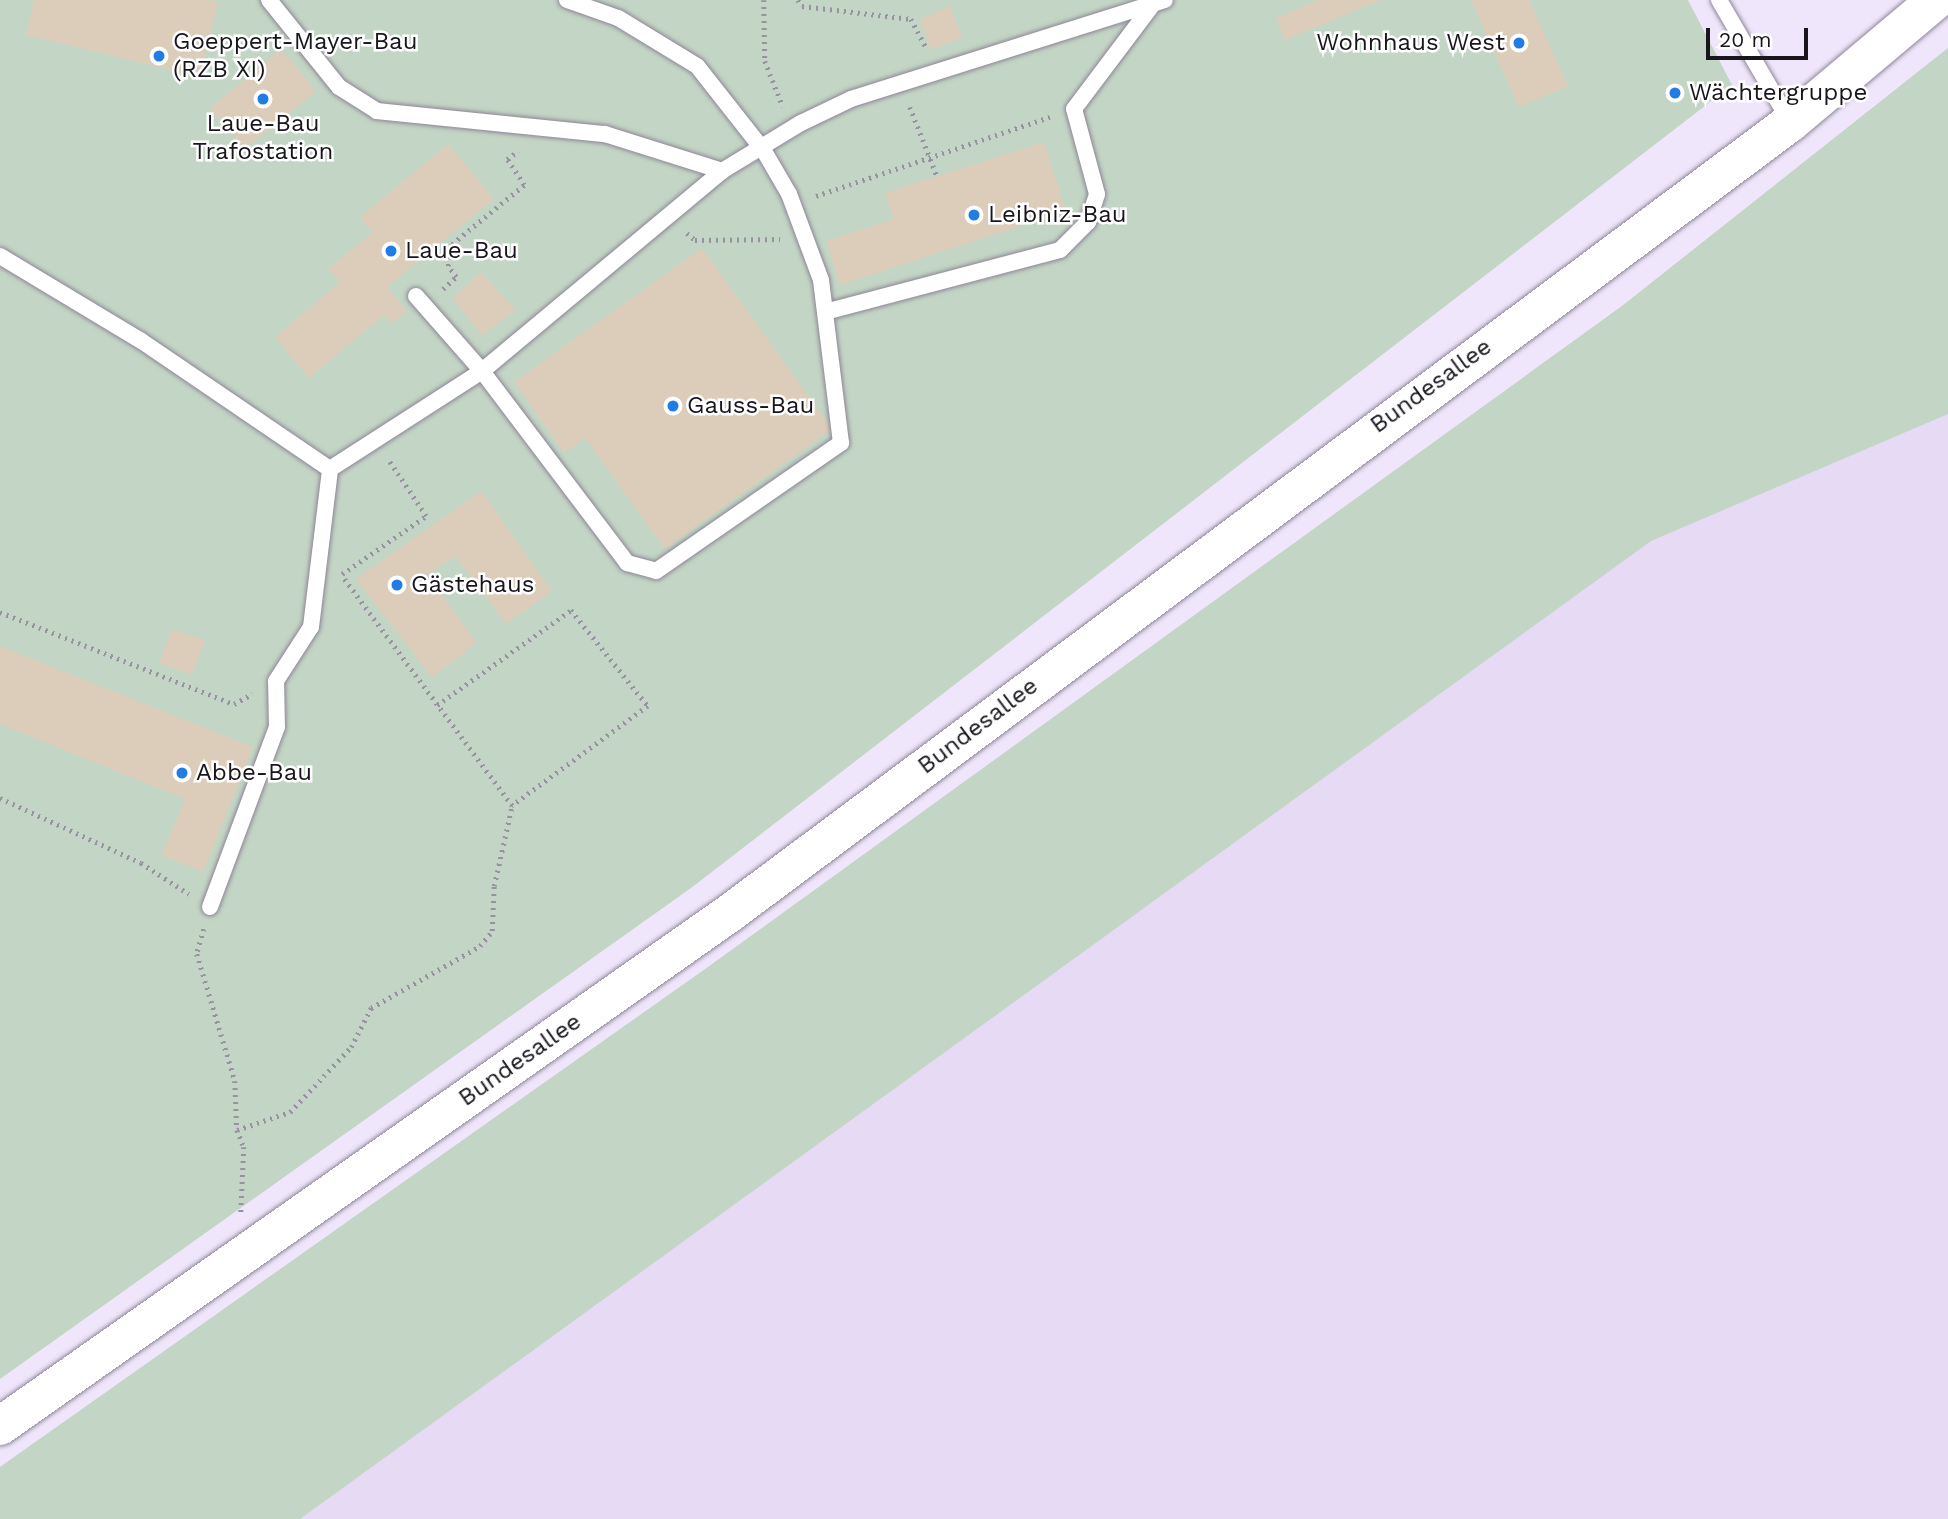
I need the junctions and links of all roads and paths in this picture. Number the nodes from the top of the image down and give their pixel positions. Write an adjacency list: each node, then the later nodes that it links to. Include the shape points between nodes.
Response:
1 (269, 0): 13 (lane, via 339,87 363,106)
2 (568, 0): 14 (lane, via 618,18 697,66)
3 (764, 0): 11 (path, via 765,61 779,103)
4 (798, 0): 8 (path, via 802,6 911,19)
5 (1719, 0): 12 (lane)
6 (1936, 0): 12 (main road, Bundesallee)
7 (1159, 2): 8 (lane); 10 (lane)
8 (938, 72): 9 (lane)
9 (901, 83): 11 (lane); 15 (path)
10 (1074, 108): 15 (path); 23 (lane, via 1097,194 1088,222 1060,250)
11 (801, 123): 14 (lane)
12 (1790, 123): 37 (main road, Bundesallee, via 1356,440 730,914)
13 (543, 128): 16 (lane, via 605,134); 22 (path, via 507,159 524,185 452,244 448,266 456,277)
14 (764, 151): 16 (lane); 18 (lane)
15 (931, 158): 17 (path); 18 (path)
16 (722, 171): 19 (lane)
17 (937, 176)
18 (792, 204): 20 (lane)
19 (667, 217): 20 (path, via 695,240); 24 (lane)
20 (806, 239): 23 (lane)
21 (0, 256): 26 (lane, via 140,340)
22 (420, 301): 24 (lane)
23 (825, 312): 24 (lane, via 841,443 656,571 627,563)
24 (482, 371): 25 (lane)
25 (375, 439): 26 (lane); 28 (path, via 426,516)
26 (330, 469): 27 (lane)
27 (318, 565): 28 (path); 30 (lane, via 311,627)
28 (341, 575): 31 (path)
29 (0, 612): 30 (path, via 234,704)
30 (276, 681): 34 (lane, via 277,727)
31 (437, 705): 33 (path); 33 (path, via 571,610 649,706)
32 (0, 797): 34 (path, via 141,863)
33 (512, 806): 35 (path, via 494,886 492,931 480,946 371,1008 351,1046 290,1112)
34 (210, 907): 35 (path, via 197,954 235,1081)
35 (237, 1130): 36 (path, via 244,1147)
36 (239, 1209)
37 (0, 1426)

